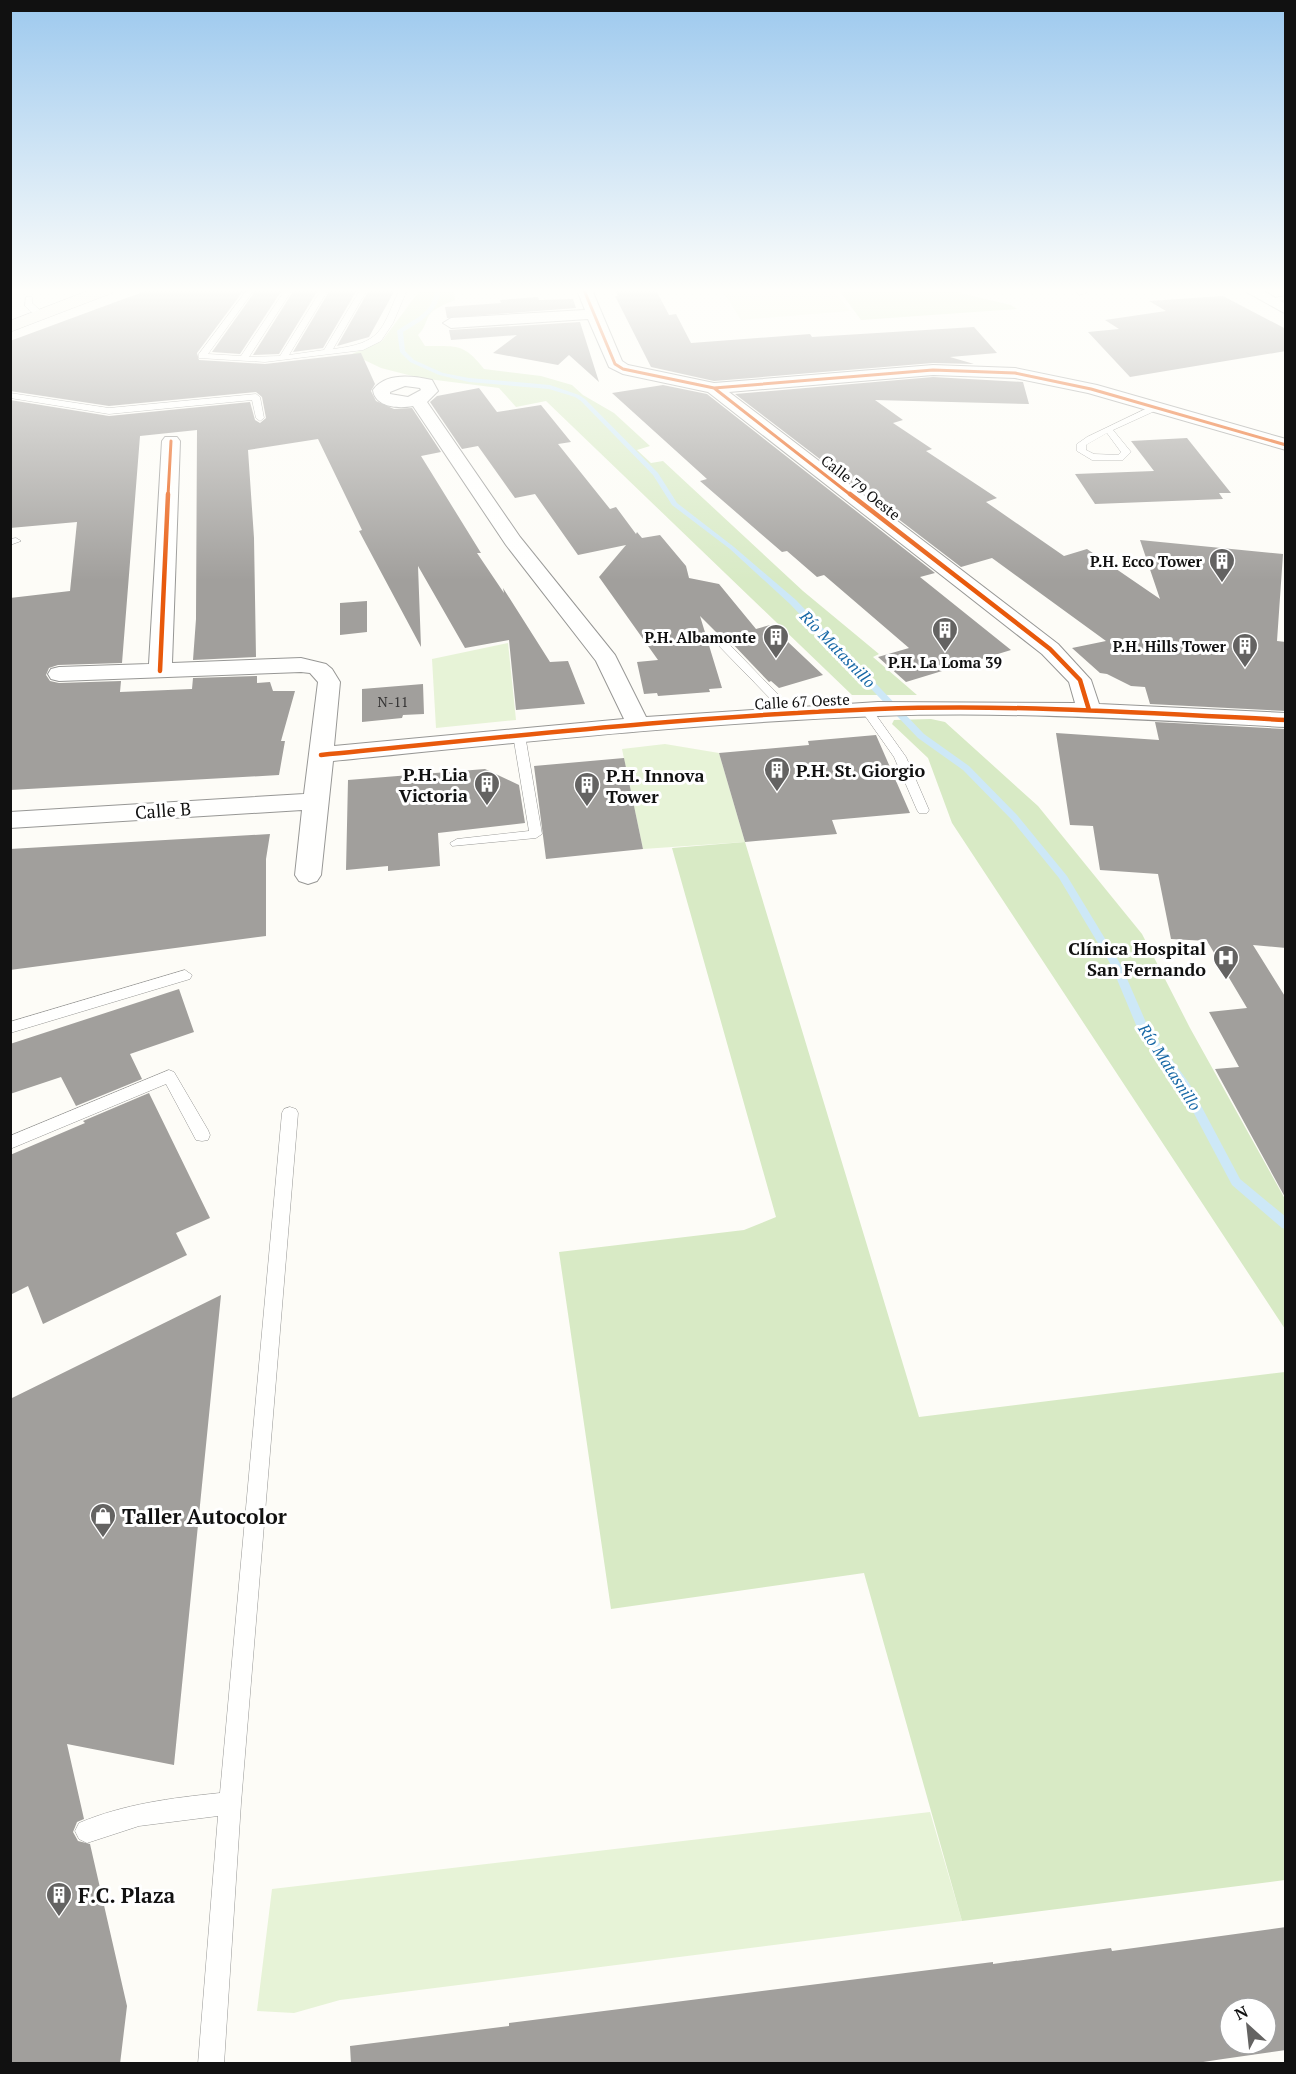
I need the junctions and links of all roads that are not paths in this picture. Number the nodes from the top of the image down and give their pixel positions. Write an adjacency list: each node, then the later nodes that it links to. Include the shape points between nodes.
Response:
1 (708, 387): 4 (street, Calle 79 Oeste)
2 (729, 387): 4 (street)
3 (1080, 387): 7 (street)
4 (714, 388): 16 (street, Calle 79 Oeste, via 1050,649 1080,680)
5 (10, 395): 8 (lane, via 109,411 256,397)
6 (417, 400): 19 (street, via 513,541 607,660)
7 (1156, 407): 9 (lane); 11 (street)
8 (260, 418)
9 (1109, 430): 9 (lane, via 1081,444 1082,451 1092,457 1120,458 1126,452)
10 (171, 441): 13 (street)
11 (1286, 445)
12 (722, 643): 17 (lane)
13 (160, 671): 14 (street); 21 (street, via 301,665 318,668 326,673 329,682)
14 (59, 674)
15 (873, 709): 16 (street, Calle 67 Oeste); 17 (street, Calle 67 Oeste); 23 (lane)
16 (1089, 710): 18 (street, Calle 67 Oeste)
17 (791, 714): 19 (street, Calle 67 Oeste)
18 (1286, 720)
19 (638, 724): 20 (street, Calle 67 Oeste)
20 (519, 735): 21 (street, Calle 67 Oeste); 25 (lane, via 536,834)
21 (321, 755): 22 (street)
22 (316, 801): 24 (street, Calle B); 26 (street)
23 (923, 810)
24 (10, 820)
25 (457, 843)
26 (309, 875)
27 (185, 975): 28 (lane)
28 (10, 1028)
29 (290, 1113): 32 (lane)
30 (202, 1135): 31 (lane, via 169,1076)
31 (10, 1143)
32 (231, 1803): 33 (lane, via 114,1819); 34 (lane)
33 (87, 1831)
34 (211, 2064)

